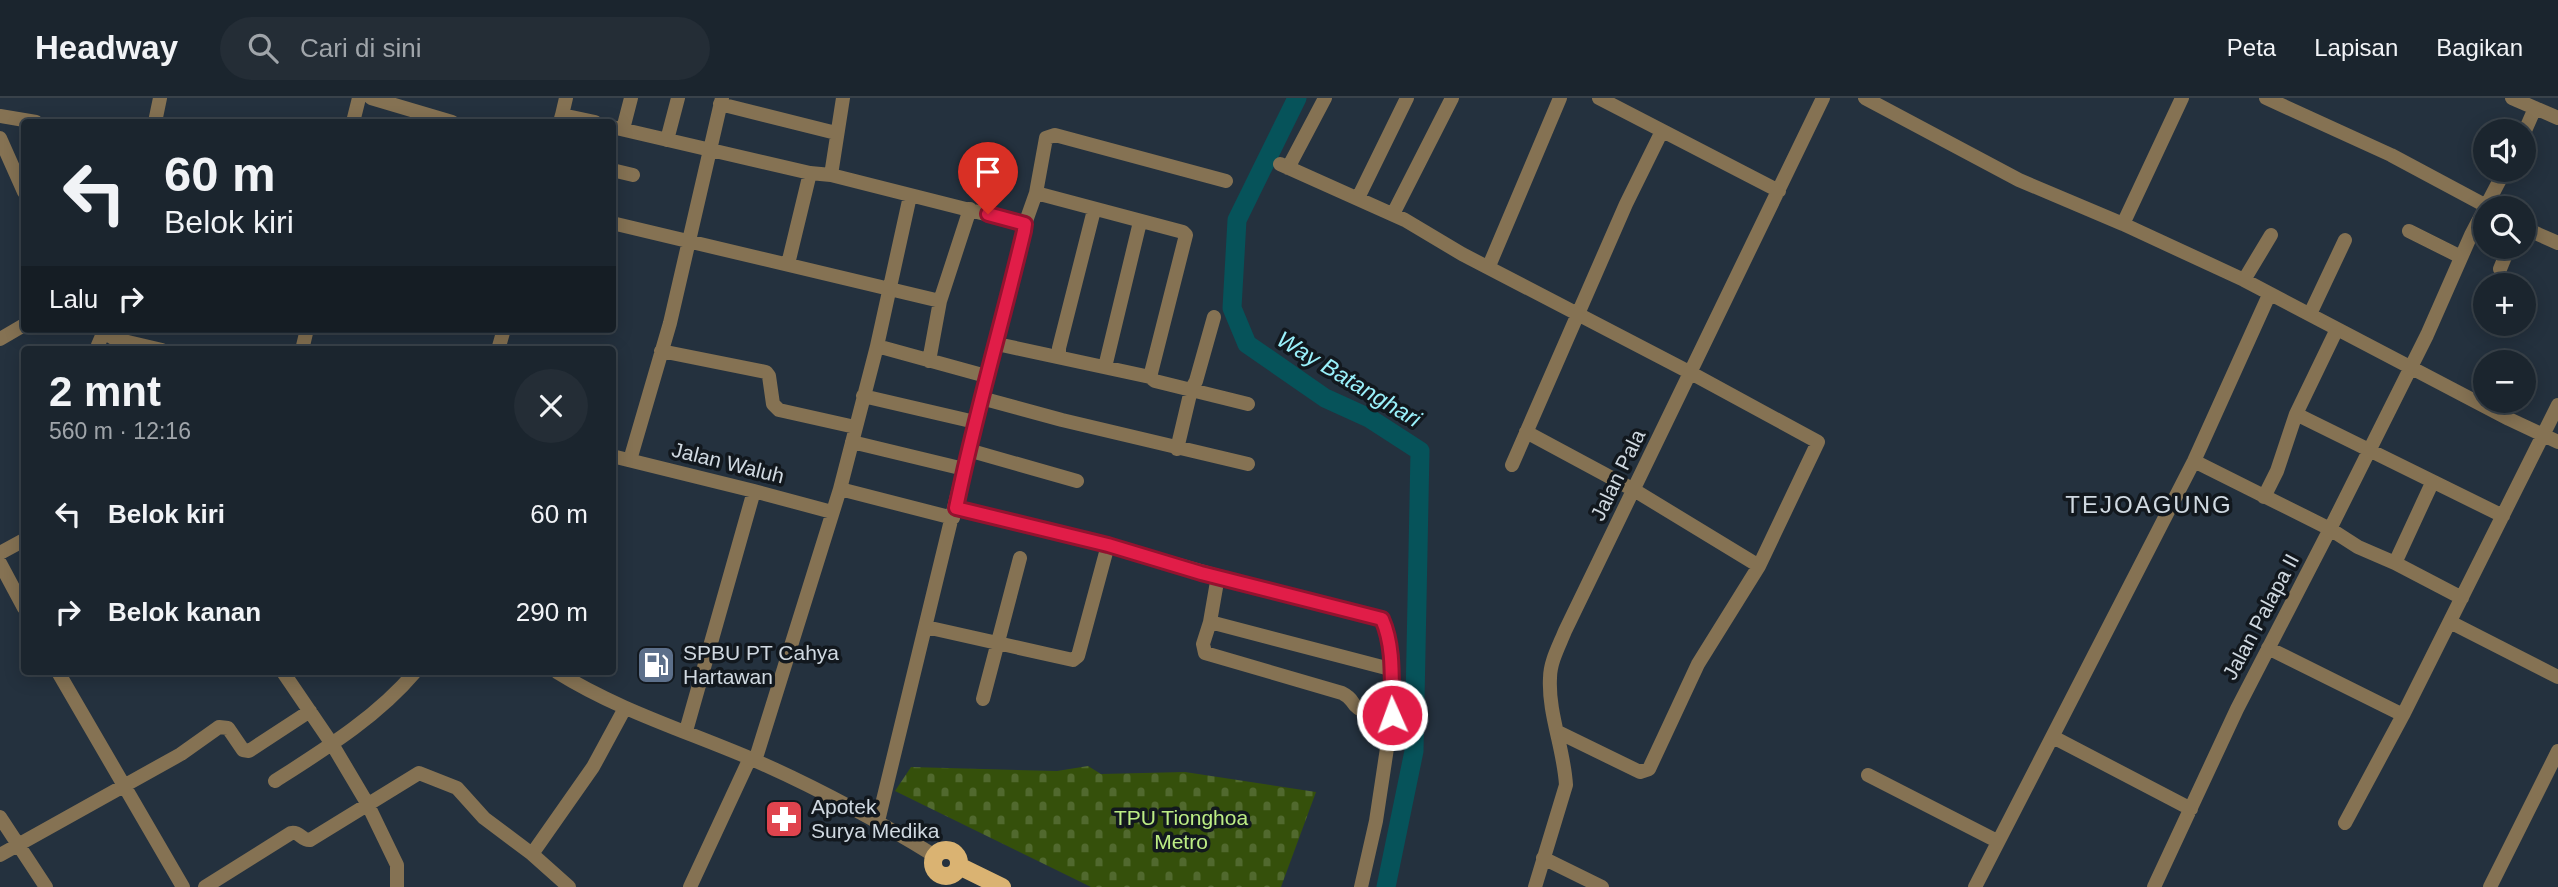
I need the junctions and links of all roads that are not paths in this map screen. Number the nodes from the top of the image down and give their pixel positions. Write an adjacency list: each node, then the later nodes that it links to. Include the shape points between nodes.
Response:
1 (160, 98): 22 (street)
2 (359, 98): 23 (street)
3 (371, 98): 24 (street)
4 (566, 98): 25 (street)
5 (631, 98): 28 (street)
6 (678, 98): 32 (street)
7 (843, 98): 30 (street)
8 (1325, 98): 43 (street, via 1284,166)
9 (1407, 98): 43 (street)
10 (1452, 98): 47 (street)
11 (1560, 98): 62 (street)
12 (1599, 98): 29 (street)
13 (1823, 98): 40 (street, Jalan Pala)
14 (1865, 98): 51 (street, via 2019,180)
15 (2182, 98): 51 (street)
16 (2266, 98): 44 (street)
17 (2512, 98): 19 (street)
18 (721, 101): 30 (street); 33 (street)
19 (2535, 108): 21 (street); 26 (street)
20 (0, 116): 27 (street)
21 (2558, 118)
22 (156, 119)
23 (355, 119)
24 (442, 119)
25 (561, 119)
26 (2530, 119)
27 (21, 120)
28 (618, 128): 32 (street)
29 (1662, 131): 40 (street); 68 (street)
30 (836, 133): 37 (street)
31 (0, 138): 39 (street)
32 (667, 140): 33 (street)
33 (710, 149): 35 (street); 57 (street)
34 (616, 171): 36 (street)
35 (810, 173): 37 (street); 61 (street)
36 (633, 175)
37 (831, 175): 42 (street)
38 (1226, 181): 41 (street, via 1049,135)
39 (21, 184)
40 (1779, 191): 83 (street, Jalan Pala)
41 (1036, 193): 46 (street); 50 (street)
42 (910, 196): 45 (street); 65 (street)
43 (1358, 198): 47 (street)
44 (2473, 199)
45 (970, 209): 50 (street); 67 (street)
46 (1094, 210): 48 (street); 79 (street)
47 (1393, 214): 62 (street)
48 (1140, 222): 81 (street); 85 (street, via 1183,232 1186,237)
49 (616, 224): 57 (street)
50 (1025, 224): 75 (street)
51 (2123, 224): 64 (street)
52 (2409, 231): 59 (street)
53 (2536, 233): 58 (street)
54 (2272, 235): 64 (street)
55 (2473, 235): 59 (street, Jalan Palapa II)
56 (2346, 240): 69 (street)
57 (689, 241): 61 (street); 78 (street)
58 (2558, 243)
59 (2461, 257): 82 (street, Jalan Palapa II)
60 (2504, 259): 63 (street)
61 (788, 264): 65 (street)
62 (1489, 267): 68 (street)
63 (2500, 269)
64 (2244, 280): 66 (street)
65 (890, 287): 67 (street); 77 (street)
66 (2269, 295): 69 (street); 102 (street)
67 (940, 300): 80 (street)
68 (1578, 313): 83 (street); 93 (street)
69 (2310, 314): 72 (street)
70 (1214, 317): 86 (street)
71 (21, 327): 74 (street)
72 (2337, 329): 82 (street); 91 (street)
73 (108, 333): 76 (street)
74 (0, 339)
75 (997, 344): 79 (street); 84 (street)
76 (149, 346)
77 (877, 346): 80 (street); 87 (street)
78 (661, 351): 94 (street, via 766,372 779,410); 101 (street)
79 (1059, 357): 81 (street)
80 (929, 361): 84 (street)
81 (1105, 367): 85 (street)
82 (2410, 368): 95 (street); 99 (street, Jalan Palapa II)
83 (1691, 373): 109 (street, Jalan Pala); 122 (street, via 1818,442)
84 (986, 376): 88 (street)
85 (1150, 377): 86 (street)
86 (1191, 390): 89 (street); 97 (street)
87 (863, 396): 92 (street); 94 (street)
88 (981, 398): 92 (street); 97 (street)
89 (1248, 404)
90 (2558, 405): 95 (street)
91 (2296, 414): 99 (street); 111 (street)
92 (975, 422): 98 (street)
93 (1526, 432): 104 (street); 109 (street)
94 (854, 435): 105 (street); 108 (street)
95 (2544, 435): 96 (street); 114 (street)
96 (2558, 442)
97 (1177, 449): 103 (street)
98 (968, 450): 105 (street); 106 (street)
99 (2368, 451): 107 (street); 115 (street, Jalan Palapa II)
100 (616, 457): 101 (street, Jalan Waluh)
101 (630, 460): 110 (street, Jalan Waluh)
102 (2194, 461): 111 (street); 144 (street)
103 (1248, 464)
104 (1512, 465)
105 (964, 469): 113 (street)
106 (1077, 481)
107 (2432, 483): 114 (street); 121 (street)
108 (840, 489): 112 (street); 113 (street)
109 (1634, 490): 122 (street); 143 (street, Jalan Pala, via 1551,667 1550,694)
110 (754, 491): 112 (street, Jalan Waluh); 142 (street)
111 (2264, 497): 115 (street)
112 (832, 512): 147 (street)
113 (954, 513): 117 (street); 128 (street)
114 (2503, 516): 124 (street)
115 (2330, 529): 121 (street); 130 (street, Jalan Palapa II)
116 (21, 542): 118 (street)
117 (1108, 545): 123 (street); 129 (street, via 1076,659)
118 (0, 553)
119 (1020, 558): 129 (street)
120 (0, 563): 125 (street)
121 (2395, 563): 124 (street)
122 (1759, 566): 143 (street, via 1698,664 1646,772)
123 (1218, 576): 126 (street); 131 (street, via 1382,619)
124 (2462, 598): 127 (street)
125 (21, 602)
126 (1210, 622): 131 (street); 140 (street, via 1205,653 1342,693 1352,698 1357,708)
127 (2450, 622): 136 (street); 141 (street)
128 (926, 627): 129 (street); 154 (street)
129 (997, 643): 137 (street)
130 (2268, 648): 141 (street); 152 (street, Jalan Palapa II)
131 (1390, 669): 140 (street)
132 (60, 675): 150 (street)
133 (285, 675): 139 (street)
134 (413, 675): 145 (street, via 396,695)
135 (563, 675): 138 (street)
136 (2558, 677)
137 (983, 699)
138 (625, 708): 142 (street); 158 (street, via 593,767)
139 (310, 711): 145 (street); 150 (street, via 249,751 243,750 228,728 219,727)
140 (1392, 715): 171 (street)
141 (2403, 715): 155 (street)
142 (685, 731): 147 (street)
143 (1558, 732): 161 (street, Jalan Pala, via 1566,785)
144 (2053, 737): 152 (street); 156 (street)
145 (332, 744): 149 (street); 151 (street)
146 (2558, 751): 176 (street)
147 (752, 759): 154 (street); 169 (street)
148 (1868, 775): 156 (street)
149 (275, 781)
150 (123, 786): 157 (street); 165 (street)
151 (367, 803): 158 (street, via 413,774 423,773 457,788 484,818); 166 (street, via 310,840 291,832); 167 (street, via 397,865)
152 (2191, 810): 175 (street, Jalan Palapa II)
153 (0, 817): 157 (street)
154 (878, 821): 160 (street)
155 (2345, 824)
156 (1997, 841): 174 (street)
157 (18, 847): 159 (street); 164 (street)
158 (532, 854): 168 (street)
159 (0, 855)
160 (935, 856): 162 (main road, via 948,850 957,856); 163 (main road)
161 (1543, 858): 172 (street, Jalan Pala); 173 (street)
162 (959, 866): 163 (main road, via 954,874); 170 (main road)
163 (936, 881)
164 (46, 887)
165 (183, 887)
166 (205, 887)
167 (397, 887)
168 (569, 887)
169 (690, 887)
170 (1002, 887)
171 (1361, 887)
172 (1535, 887)
173 (1601, 887)
174 (1975, 887)
175 (2154, 887)
176 (2490, 887)

